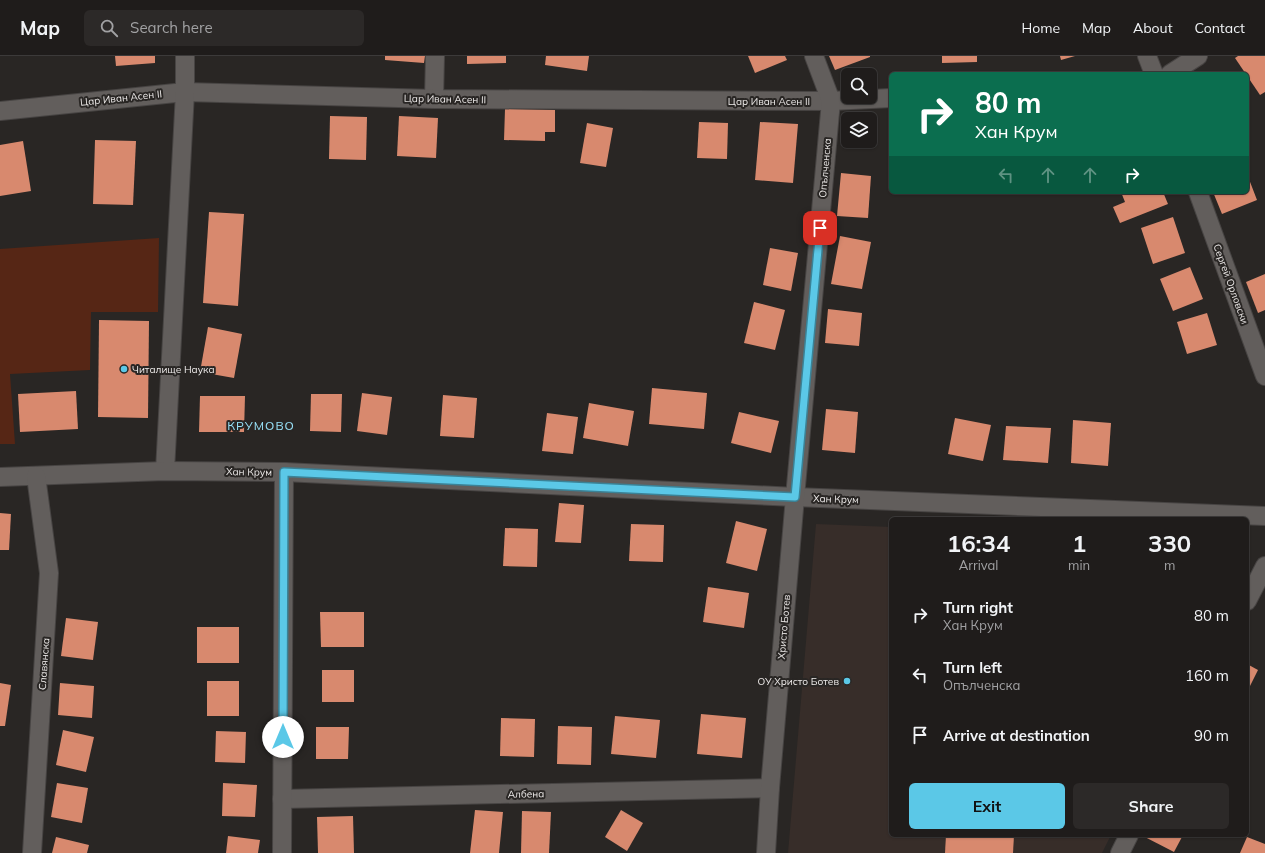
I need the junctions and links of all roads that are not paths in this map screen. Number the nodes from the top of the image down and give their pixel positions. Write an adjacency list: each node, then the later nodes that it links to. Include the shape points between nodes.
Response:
1 (185, 56): 8 (street)
2 (435, 56): 10 (street)
3 (814, 56): 11 (street, Опълченска)
4 (1148, 56): 6 (street)
5 (1198, 56): 7 (street)
6 (1153, 72)
7 (1173, 72)
8 (185, 92): 10 (street, Цар Иван Асен II); 12 (street, Цар Иван Асен II); 15 (street)
9 (889, 98): 11 (street, Цар Иван Асен II)
10 (434, 99): 11 (street, Цар Иван Асен II)
11 (831, 101): 19 (street, Опълченска)
12 (0, 111)
13 (1199, 194): 14 (street, Сергей Орловски)
14 (1265, 376)
15 (165, 471): 16 (street, Хан Крум); 17 (street, Хан Крум)
16 (284, 472): 19 (street, Хан Крум); 24 (street)
17 (36, 476): 18 (street, Хан Крум); 26 (street, Славянска, via 49,573)
18 (0, 477)
19 (795, 497): 20 (street, Хан Крум); 23 (street, Христо Ботев)
20 (1265, 516)
21 (1265, 566): 22 (street)
22 (1249, 597)
23 (770, 788): 24 (street, Албена); 28 (street, Христо Ботев)
24 (282, 799): 27 (street)
25 (1128, 837): 29 (street)
26 (32, 853)
27 (282, 853)
28 (766, 853)
29 (1120, 853)

